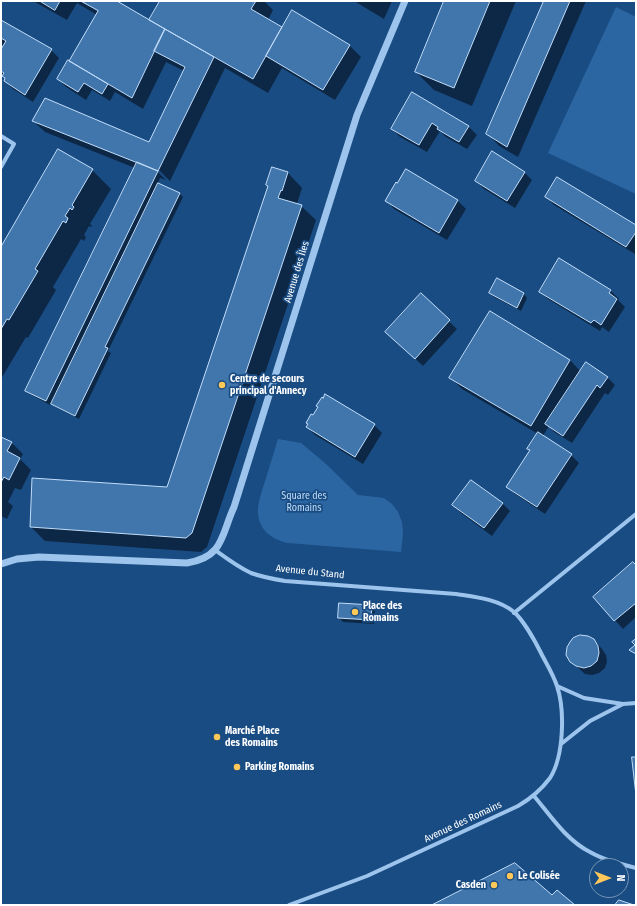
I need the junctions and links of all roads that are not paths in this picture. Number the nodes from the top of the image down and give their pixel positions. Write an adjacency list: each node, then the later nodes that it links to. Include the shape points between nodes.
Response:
1 (405, 1): 5 (street, Avenue des Îles, via 357,116 234,507)
2 (1, 136): 3 (street, via 14,144)
3 (1, 167)
4 (636, 514): 7 (street)
5 (215, 550): 6 (street, via 204,558 187,563 39,557 10,560); 7 (street, Avenue du Stand, via 233,563 262,577 463,595 503,605)
6 (1, 564)
7 (514, 613): 8 (street, Avenue du Stand, via 528,630)
8 (557, 686): 10 (street, via 584,698); 11 (street, Avenue des Romains, via 561,712)
9 (636, 703): 10 (street)
10 (623, 704): 11 (street, via 590,721)
11 (561, 744): 12 (street, Avenue des Romains, via 551,776)
12 (534, 796): 13 (street, via 564,832 588,852); 14 (street, Avenue des Romains, via 518,806 367,876)
13 (636, 868)
14 (289, 905)

